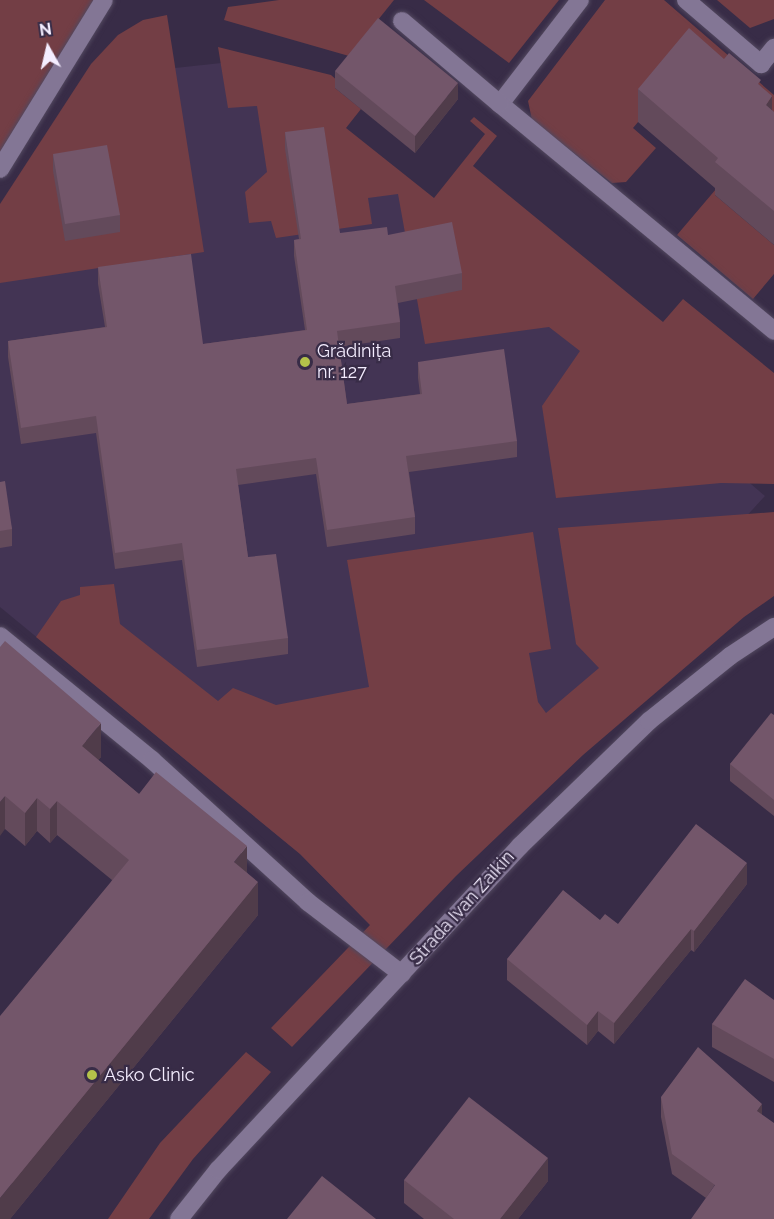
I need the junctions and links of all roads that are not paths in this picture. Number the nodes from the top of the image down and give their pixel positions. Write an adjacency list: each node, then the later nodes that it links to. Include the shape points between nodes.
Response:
1 (104, 0): 7 (street)
2 (580, 0): 6 (street)
3 (686, 0): 5 (street, via 761,64)
4 (402, 21): 6 (street)
5 (774, 48)
6 (500, 104): 8 (street)
7 (0, 169)
8 (774, 331)
9 (774, 627): 11 (street, Strada Ivan Zaikin, via 730,656 649,721 520,846)
10 (0, 636): 11 (street, via 152,760 309,902)
11 (402, 974): 12 (street, Strada Ivan Zaikin, via 218,1170)
12 (178, 1219)

